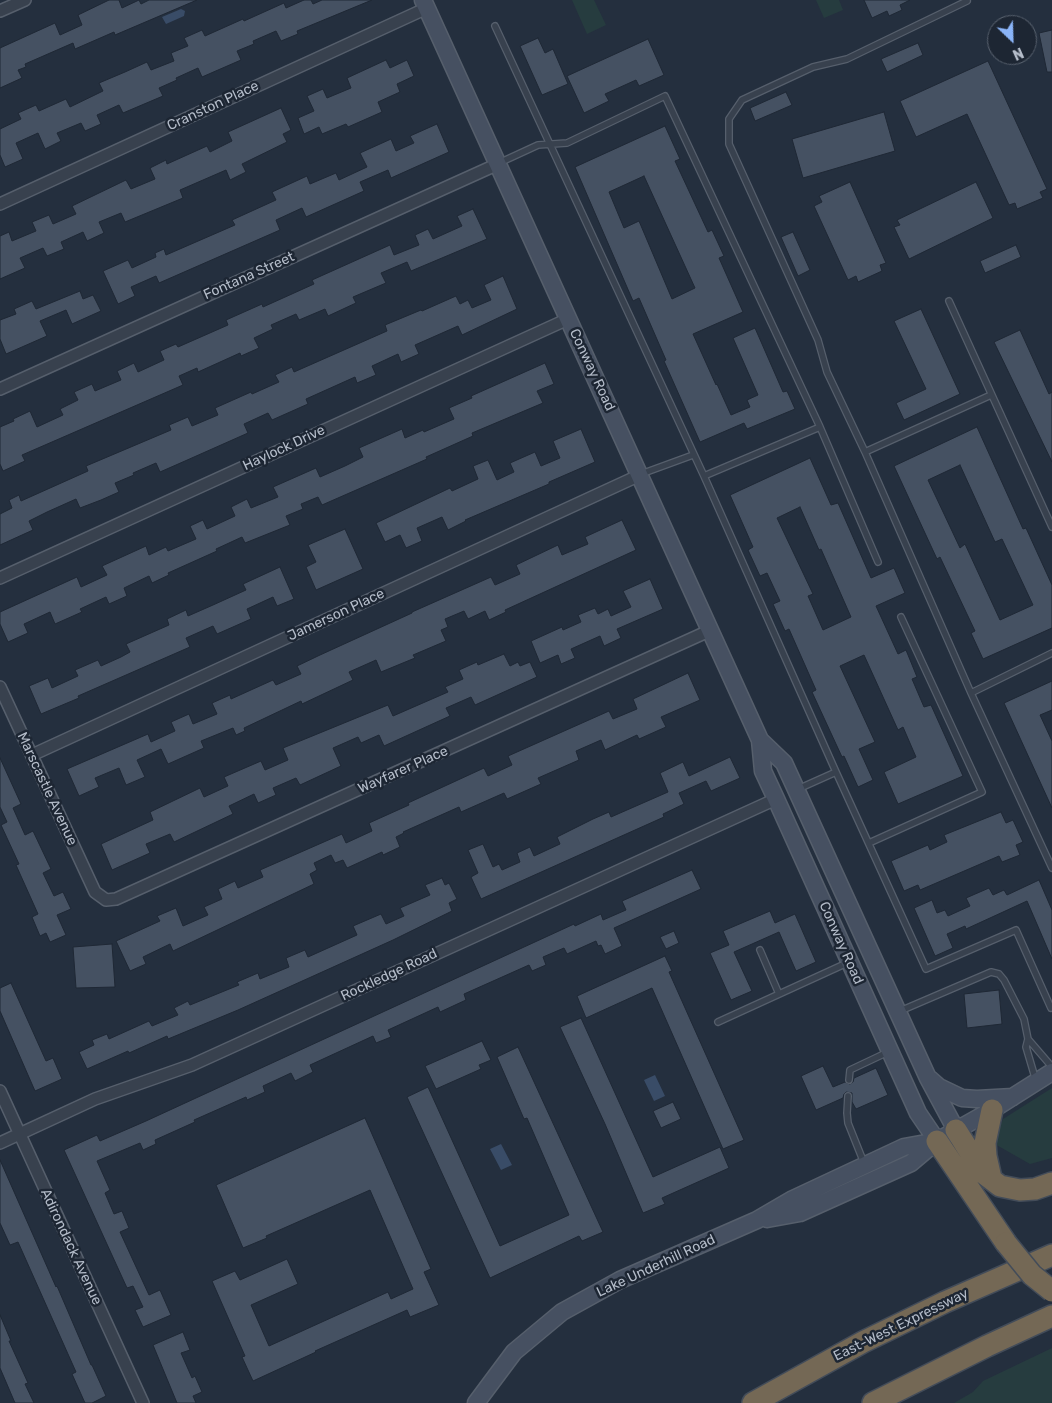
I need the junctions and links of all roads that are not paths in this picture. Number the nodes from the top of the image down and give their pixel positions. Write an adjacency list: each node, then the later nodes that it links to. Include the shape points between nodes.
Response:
1 (25, 0): 4 (street)
2 (966, 0): 14 (lane, via 847,59 813,67 742,100 729,119 729,144)
3 (425, 4): 7 (main road, Conway Road); 8 (street, Cranston Place)
4 (0, 11)
5 (495, 26): 6 (lane)
6 (549, 144): 7 (lane, via 538,145); 13 (lane, via 567,143 665,96); 15 (lane)
7 (498, 164): 10 (main road, Conway Road); 11 (street, Fontana Street)
8 (0, 204)
9 (949, 301): 12 (lane)
10 (568, 319): 16 (main road, Conway Road); 20 (street, Haylock Drive)
11 (0, 389)
12 (991, 395): 14 (lane); 18 (lane)
13 (820, 427): 17 (lane); 19 (lane)
14 (865, 452): 25 (lane)
15 (693, 455): 16 (lane); 17 (lane)
16 (640, 475): 22 (main road, Conway Road); 27 (street, Jamerson Place)
17 (704, 476): 28 (lane)
18 (1052, 527)
19 (878, 562)
20 (0, 578)
21 (901, 617): 31 (lane, via 982,792)
22 (711, 630): 26 (main road, Conway Road); 33 (street, Wayfarer Place, via 116,899 106,900)
23 (1052, 653): 25 (lane)
24 (0, 687): 27 (street, Marscastle Avenue)
25 (971, 693): 32 (lane)
26 (760, 740): 29 (main road, Conway Road, via 784,763); 30 (main road, Conway Road, via 763,770)
27 (32, 755): 33 (street, Marscastle Avenue)
28 (836, 772): 29 (lane); 31 (lane)
29 (796, 790): 38 (main road, Conway Road)
30 (776, 799): 35 (main road, Conway Road); 52 (street, Rockledge Road, via 192,1065 95,1099)
31 (869, 843): 37 (lane, via 926,969 1016,930)
32 (1052, 868)
33 (95, 892)
34 (760, 950): 36 (lane)
35 (849, 962): 36 (lane); 41 (main road, Conway Road)
36 (779, 994): 39 (lane)
37 (1051, 1008)
38 (898, 1012): 40 (lane, via 991,972 1004,980 1024,1019); 44 (main road, Conway Road)
39 (718, 1022)
40 (1028, 1039): 42 (lane); 46 (lane, via 1026,1047)
41 (890, 1051): 45 (lane, via 850,1070); 53 (main road, Conway Road, via 918,1113)
42 (1052, 1066)
43 (1052, 1072): 46 (main road, Lake Underhill Road)
44 (928, 1078): 49 (main road, via 962,1098); 51 (main road, Conway Road)
45 (849, 1080)
46 (1036, 1083): 49 (main road, Lake Underhill Road)
47 (0, 1091): 52 (street, Adirondack Avenue)
48 (848, 1096): 55 (lane, via 848,1123)
49 (1014, 1097): 50 (main road, Lake Underhill Road)
50 (992, 1110): 51 (main road, Lake Underhill Road); 56 (highway, via 985,1143)
51 (956, 1130): 53 (main road, Lake Underhill Road); 56 (highway, via 983,1173)
52 (20, 1134): 54 (street, Rockledge Road); 62 (street, Adirondack Avenue)
53 (937, 1141): 55 (main road, Lake Underhill Road, via 904,1148); 58 (main road, Lake Underhill Road, via 911,1163 800,1214); 60 (highway, bridge, via 1006,1244 1032,1275)
54 (0, 1143)
55 (866, 1165): 58 (main road, Lake Underhill Road, via 793,1199)
56 (992, 1181): 57 (highway, via 1020,1190)
57 (1052, 1183)
58 (757, 1220): 63 (main road, Lake Underhill Road, via 620,1280 562,1312 514,1352)
59 (1052, 1255): 64 (highway, East-West Expressway, via 862,1342)
60 (1052, 1291)
61 (1052, 1316): 65 (highway)
62 (143, 1403)
63 (476, 1403)
64 (753, 1403)
65 (873, 1403)

